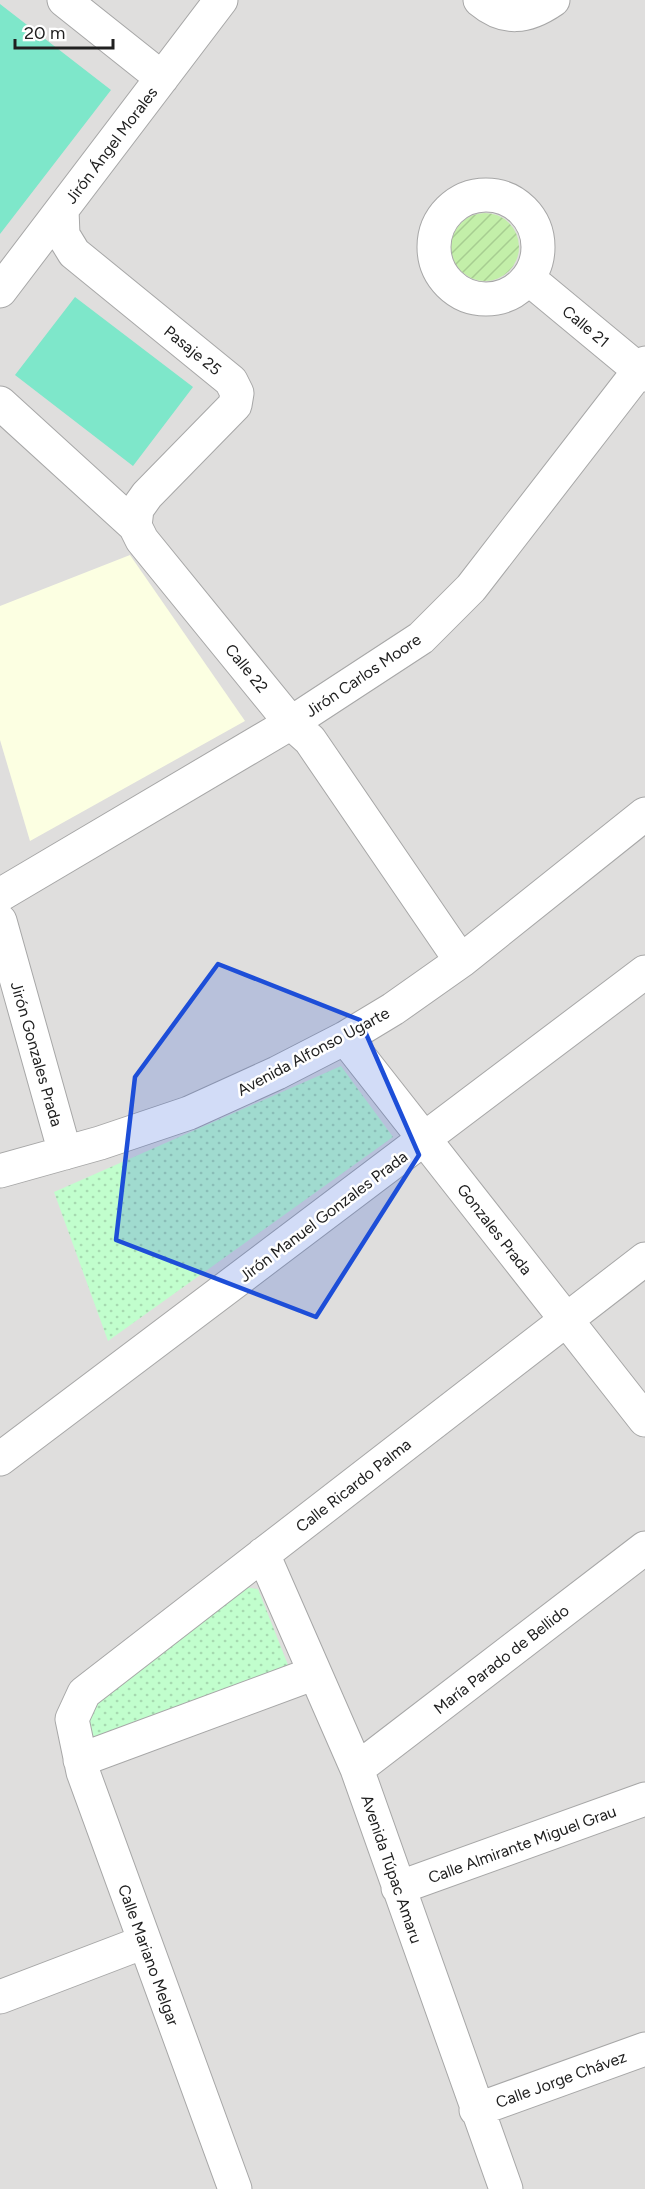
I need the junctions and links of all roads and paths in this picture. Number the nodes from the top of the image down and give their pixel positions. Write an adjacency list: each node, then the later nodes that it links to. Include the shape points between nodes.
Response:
1 (64, 0): 5 (street)
2 (221, 0): 5 (street, Jirón Ángel Morales)
3 (480, 0): 4 (street, via 506,15 539,10)
4 (553, 0)
5 (162, 78): 6 (street, Jirón Ángel Morales)
6 (62, 210): 8 (street, Jirón Ángel Morales); 11 (street, Pasaje 25, via 63,235 74,254 231,381 237,393 236,405 147,495 137,509)
7 (528, 278): 9 (street, Calle 21)
8 (0, 291)
9 (643, 369): 12 (street, Jirón Carlos Moore, via 471,588 421,638)
10 (0, 403): 11 (street, Calle 22)
11 (135, 526): 12 (street, Calle 22, via 142,540)
12 (291, 723): 14 (street, Jirón Carlos Moore); 16 (street, Calle 22, via 310,740)
13 (643, 812): 16 (street, Avenida Alfonso Ugarte)
14 (0, 895)
15 (0, 921): 20 (street, Jirón Gonzales Prada)
16 (461, 961): 18 (street, Avenida Alfonso Ugarte)
17 (645, 972): 19 (street, Jirón Manuel Gonzales Prada)
18 (345, 1038): 19 (street, Gonzales Prada); 20 (street, Avenida Alfonso Ugarte, via 189,1113)
19 (425, 1140): 23 (street, Gonzales Prada); 25 (street, Jirón Manuel Gonzales Prada)
20 (65, 1153): 21 (street, Avenida Alfonso Ugarte)
21 (0, 1171)
22 (645, 1259): 23 (street, Calle Ricardo Palma)
23 (566, 1320): 24 (street, Gonzales Prada); 27 (street, Calle Ricardo Palma)
24 (645, 1420)
25 (0, 1459)
26 (645, 1548): 31 (street, María Parado de Bellido)
27 (263, 1554): 28 (street, Avenida Túpac Amaru); 29 (street, Calle Ricardo Palma, via 84,1693)
28 (315, 1673): 30 (street); 31 (street, Avenida Túpac Amaru)
29 (72, 1719): 30 (street, Calle Mariano Melgar)
30 (80, 1760): 34 (street, Calle Mariano Melgar)
31 (357, 1769): 33 (street, Avenida Túpac Amaru)
32 (645, 1799): 33 (street, Calle Almirante Miguel Grau)
33 (398, 1888): 37 (street, Avenida Túpac Amaru)
34 (144, 1942): 35 (street); 38 (street, Calle Mariano Melgar)
35 (0, 1997)
36 (645, 2049): 37 (street, Calle Jorge Chávez)
37 (476, 2110): 39 (street, Avenida Túpac Amaru)
38 (235, 2189)
39 (506, 2189)

